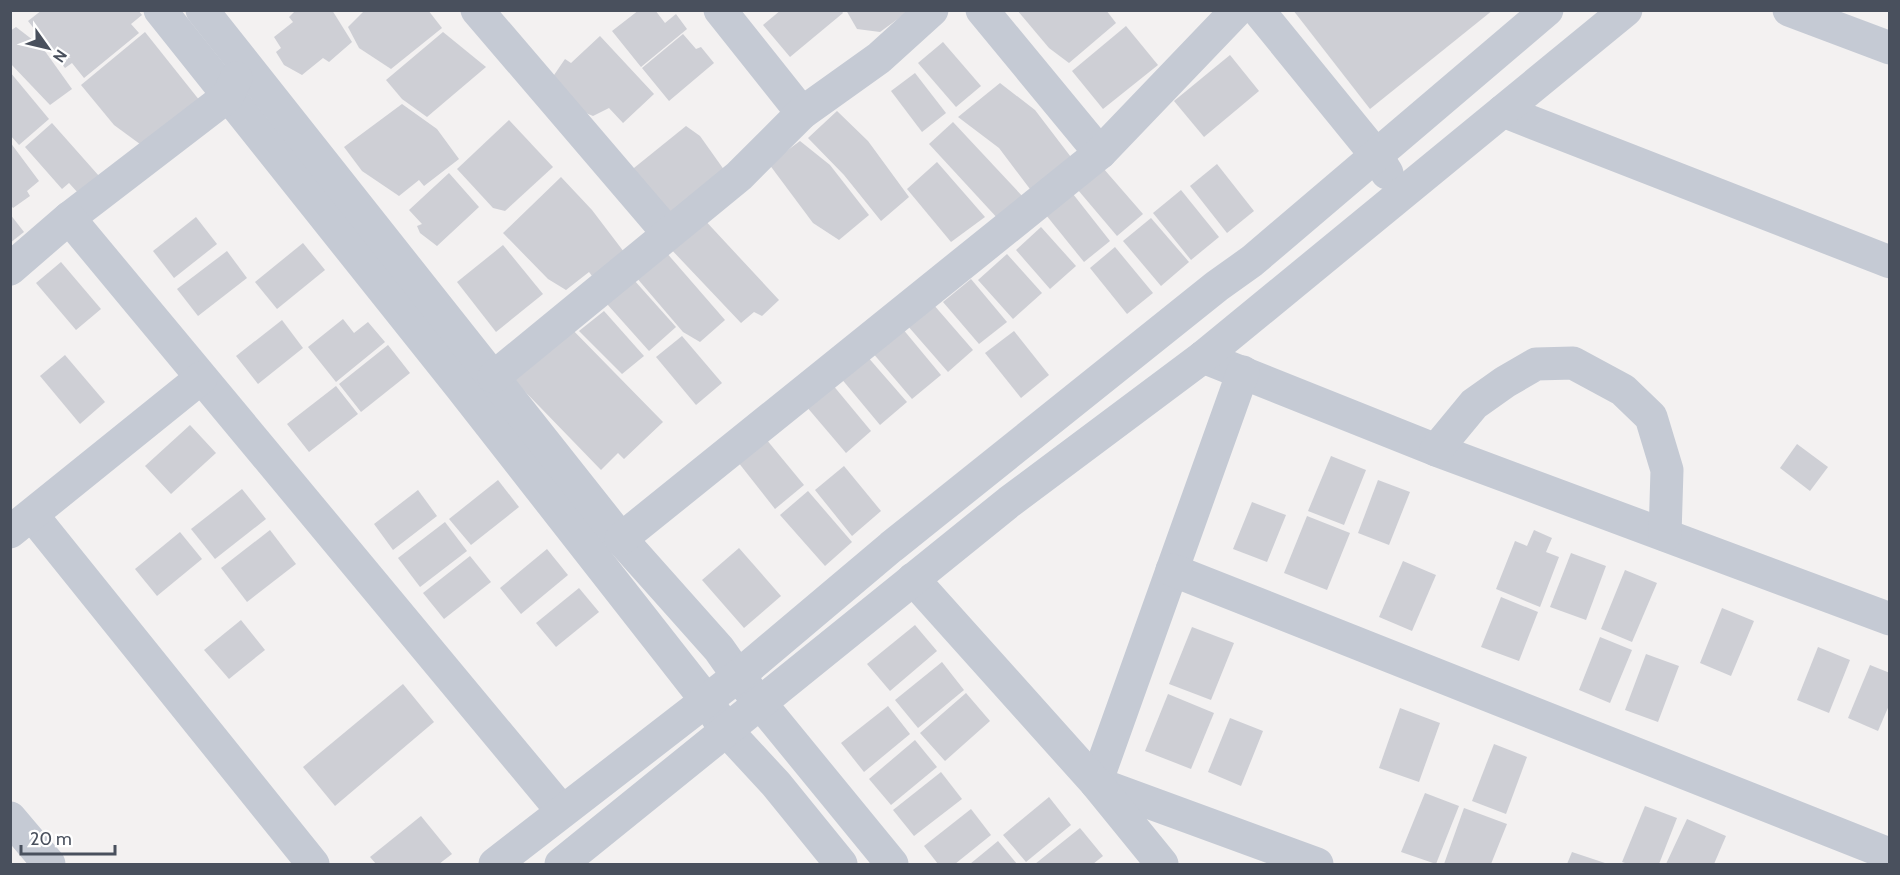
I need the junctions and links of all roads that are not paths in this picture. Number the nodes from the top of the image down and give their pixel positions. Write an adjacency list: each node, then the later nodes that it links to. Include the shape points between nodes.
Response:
1 (160, 10): 14 (street)
2 (202, 10): 13 (street)
3 (477, 10): 21 (street)
4 (720, 10): 16 (street)
5 (932, 10): 16 (street, via 879,58)
6 (982, 10): 17 (street)
7 (1237, 10): 17 (street)
8 (1258, 10): 18 (street)
9 (1547, 10): 18 (street)
10 (1626, 10): 15 (street)
11 (1789, 10): 12 (street)
12 (1890, 48)
13 (243, 62): 14 (street); 26 (street)
14 (228, 96): 20 (street); 36 (street)
15 (1503, 111): 19 (street); 22 (street)
16 (802, 113): 21 (street, via 739,176)
17 (1100, 153): 31 (street)
18 (1376, 155): 19 (street); 35 (street, via 1252,261 891,547)
19 (1400, 196): 24 (street)
20 (69, 218): 23 (street); 27 (street)
21 (667, 232): 26 (street)
22 (1890, 262)
23 (10, 269)
24 (1203, 357): 25 (street); 33 (street)
25 (1243, 372): 28 (street); 32 (street)
26 (494, 377): 31 (street)
27 (201, 378): 29 (street); 40 (street)
28 (1436, 450): 30 (street); 30 (street, via 1474,404 1505,382 1536,364 1573,363 1623,390 1651,417 1667,470)
29 (22, 524): 45 (street)
30 (1665, 535): 34 (street)
31 (621, 539): 35 (street, via 719,649)
32 (1172, 570): 39 (street); 42 (street)
33 (913, 579): 37 (street); 39 (street)
34 (1890, 619)
35 (738, 676): 36 (street); 37 (street)
36 (706, 700): 38 (street); 40 (street)
37 (759, 703): 38 (street); 43 (street)
38 (726, 730): 47 (street); 48 (street)
39 (1096, 783): 49 (street); 50 (street)
40 (562, 811): 46 (street)
41 (10, 818): 44 (street)
42 (1882, 850)
43 (876, 859)
44 (49, 864)
45 (313, 864)
46 (495, 864)
47 (561, 864)
48 (841, 864)
49 (1162, 864)
50 (1317, 864)

